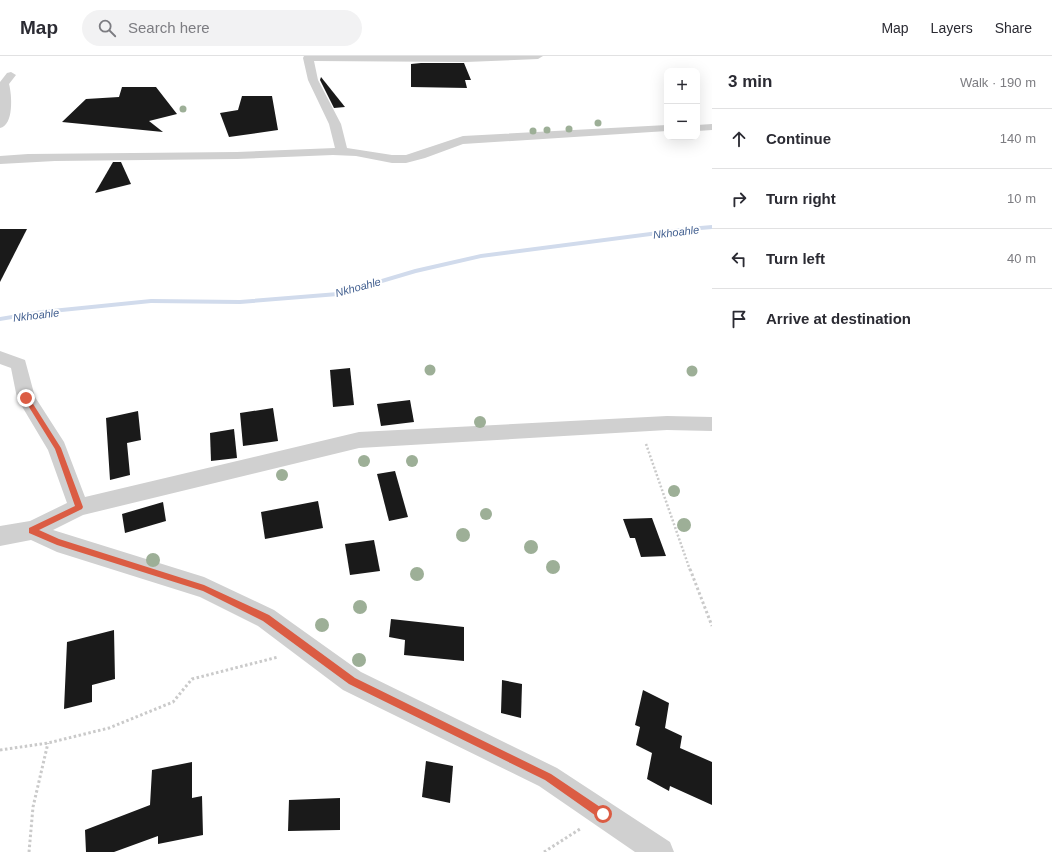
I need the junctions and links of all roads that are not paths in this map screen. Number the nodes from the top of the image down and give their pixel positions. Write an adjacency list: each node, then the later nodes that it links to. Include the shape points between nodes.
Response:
1 (538, 56): 7 (street, via 466,59 308,58 313,80 335,124)
2 (11, 75): 3 (street, via 4,84 7,95 4,117)
3 (0, 125)
4 (712, 127): 6 (street)
5 (664, 128): 7 (street, via 463,140 448,143 423,156 406,159)
6 (700, 128)
7 (342, 153): 8 (street, via 58,156)
8 (0, 160)
9 (0, 357): 11 (street, via 19,364 26,398 58,448)
10 (712, 424): 11 (street, via 667,423 359,440)
11 (79, 507): 12 (street)
12 (32, 530): 13 (street); 14 (street, via 57,542 204,588 266,618 352,681 548,777)
13 (0, 536)
14 (660, 852)

